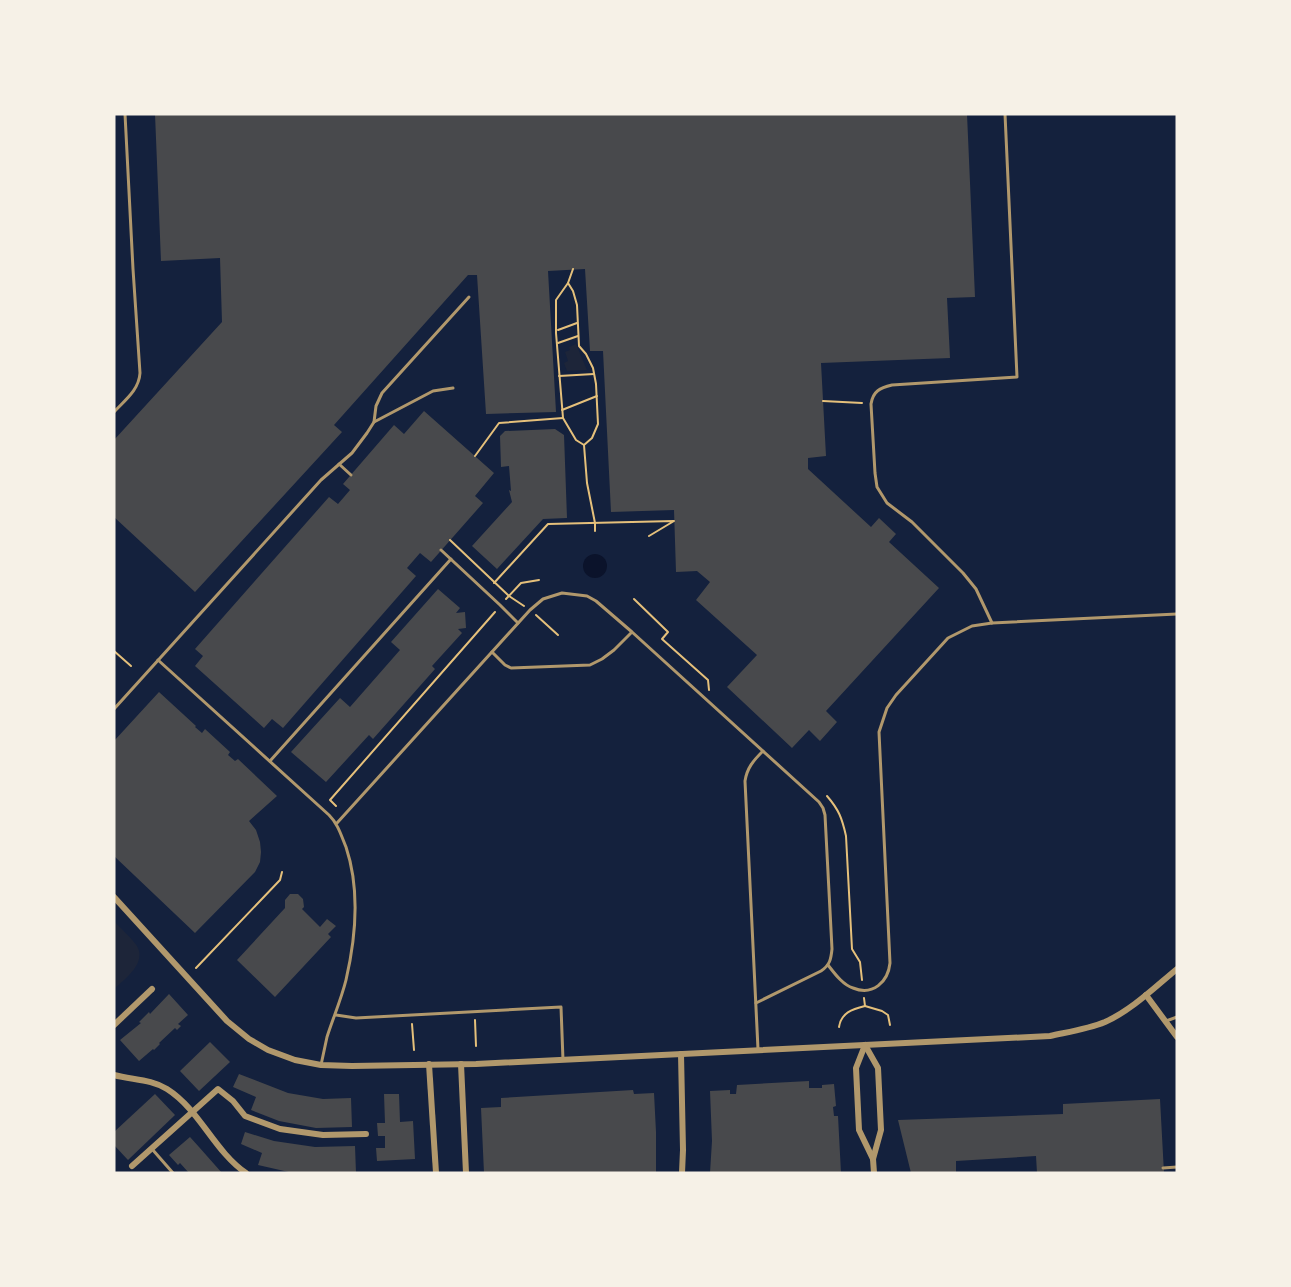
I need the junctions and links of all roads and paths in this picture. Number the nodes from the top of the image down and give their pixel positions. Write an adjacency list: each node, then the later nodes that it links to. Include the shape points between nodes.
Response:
1 (125, 114): 17 (lane, via 140,380)
2 (1005, 114): 15 (lane, via 1017,377 881,387)
3 (573, 270): 4 (path)
4 (568, 283): 6 (path, via 577,305); 7 (path, via 556,300)
5 (469, 297): 19 (lane, via 382,393)
6 (578, 323): 7 (path); 8 (path)
7 (556, 330): 9 (path)
8 (578, 336): 9 (path); 10 (path)
9 (557, 343): 11 (path)
10 (594, 374): 11 (path); 13 (path)
11 (559, 376): 16 (path)
12 (453, 388): 19 (lane, via 433,391)
13 (597, 396): 16 (path); 20 (path, via 598,424 592,438)
14 (823, 401): 15 (path)
15 (871, 404): 38 (lane, via 877,487 887,503 963,573)
16 (562, 410): 18 (path)
17 (114, 412)
18 (563, 418): 20 (path, via 576,440); 21 (path, via 499,423)
19 (374, 422): 22 (lane)
20 (584, 444): 24 (path)
21 (475, 456)
22 (339, 464): 23 (lane); 43 (lane)
23 (351, 475)
24 (595, 523): 25 (path); 26 (path, via 674,520); 31 (path, via 548,524)
25 (595, 531)
26 (649, 536)
27 (450, 540): 31 (path)
28 (441, 550): 29 (lane)
29 (452, 559): 34 (lane); 48 (lane)
30 (539, 580): 32 (path, via 520,583)
31 (494, 583): 32 (path)
32 (509, 596): 34 (path); 35 (path)
33 (634, 599): 45 (path, via 668,632 662,639 708,680)
34 (500, 605): 37 (lane); 50 (path, via 330,800)
35 (530, 610): 37 (lane); 39 (lane, via 543,599 562,592 587,596); 40 (path)
36 (1177, 614): 38 (lane)
37 (518, 623): 42 (lane)
38 (992, 623): 58 (lane, via 972,626 948,638 896,695 883,717 879,746 890,963 886,979 872,989)
39 (632, 632): 42 (lane, via 614,650 590,665 512,668); 47 (lane)
40 (558, 635)
41 (114, 651): 44 (path)
42 (492, 652): 51 (lane)
43 (158, 660): 46 (lane); 48 (lane)
44 (130, 666)
45 (714, 694)
46 (114, 709)
47 (763, 752): 54 (lane, via 823,808 832,949); 60 (lane, via 752,763 745,781)
48 (270, 761): 51 (lane)
49 (826, 795): 58 (path, via 842,818 846,836 852,949 860,962)
50 (336, 806)
51 (337, 823): 62 (lane, via 351,863 355,919 346,981)
52 (282, 872): 55 (path, via 280,880)
53 (114, 897): 79 (street, via 215,1009 249,1039 295,1060)
54 (828, 966): 58 (lane, via 841,981); 60 (lane)
55 (196, 968)
56 (1177, 969): 59 (street)
57 (152, 989): 67 (street)
58 (862, 990): 61 (path)
59 (1146, 995): 65 (street); 71 (street, via 1105,1022 1056,1034)
60 (756, 1003): 74 (lane)
61 (865, 1006): 68 (path, via 888,1015); 69 (path, via 845,1013)
62 (336, 1015): 76 (lane, via 356,1018 561,1007); 79 (lane)
63 (1177, 1017): 65 (lane)
64 (475, 1020): 72 (path)
65 (1166, 1021): 70 (street)
66 (412, 1024): 73 (path)
67 (114, 1025)
68 (890, 1026)
69 (840, 1027)
70 (1177, 1037)
71 (865, 1045): 74 (street); 84 (street, via 878,1068 881,1130); 84 (street, via 856,1068 859,1131)
72 (476, 1046)
73 (414, 1050)
74 (758, 1050): 75 (street)
75 (681, 1054): 76 (street); 92 (street)
76 (563, 1060): 78 (street)
77 (429, 1064): 78 (street); 79 (street); 90 (street)
78 (461, 1064): 91 (street)
79 (321, 1065)
80 (114, 1075): 81 (street, via 166,1088)
81 (192, 1112): 82 (street, via 218,1089 245,1116 280,1129 323,1135); 83 (street); 89 (street)
82 (366, 1134)
83 (152, 1149): 85 (street); 88 (lane)
84 (873, 1159): 93 (street)
85 (132, 1166)
86 (1177, 1167): 87 (lane)
87 (1163, 1168)
88 (173, 1173)
89 (246, 1173)
90 (436, 1173)
91 (466, 1173)
92 (682, 1173)
93 (874, 1173)

